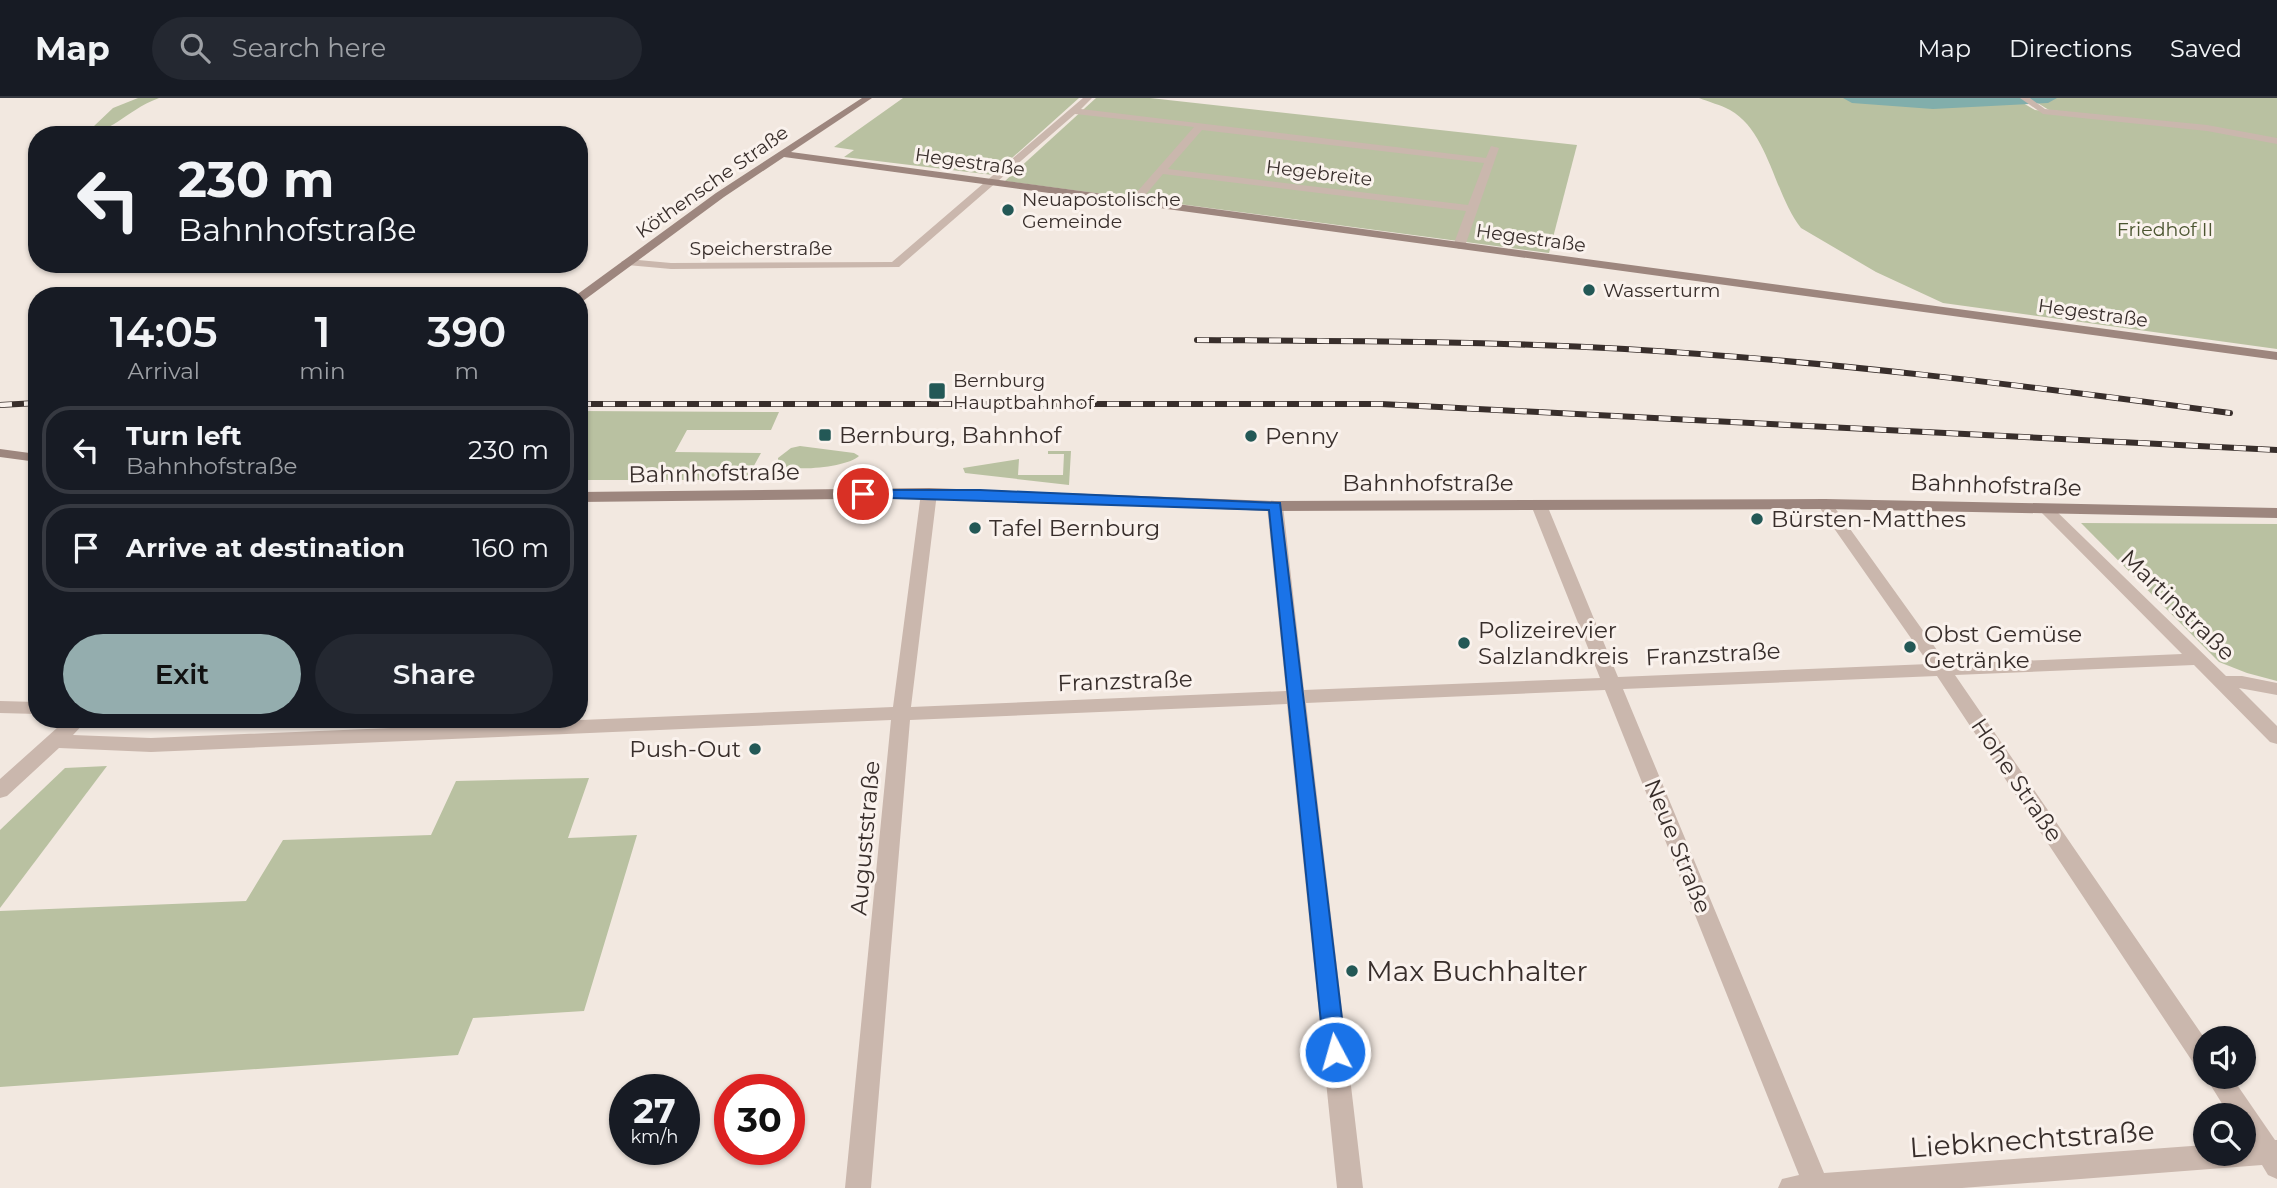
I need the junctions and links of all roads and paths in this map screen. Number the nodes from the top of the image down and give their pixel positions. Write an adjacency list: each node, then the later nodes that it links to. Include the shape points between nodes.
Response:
1 (868, 98): 8 (main road, Köthensche Straße)
2 (1088, 98): 4 (street)
3 (2024, 98): 6 (street, via 2043,111 2207,128)
4 (1074, 111): 5 (street, Hegebreite); 11 (street)
5 (1199, 127): 9 (street, Hegebreite); 10 (street)
6 (2277, 141)
7 (1494, 148): 9 (street)
8 (781, 154): 11 (main road, Hegestraße); 15 (main road, Köthensche Straße)
9 (1489, 161): 13 (street)
10 (1161, 171): 12 (street); 13 (street, Hegebreite)
11 (992, 183): 12 (main road, Hegestraße); 15 (street, Speicherstraße, via 895,265)
12 (1133, 203): 14 (main road, Hegestraße)
13 (1472, 209): 14 (street)
14 (1459, 246): 17 (main road, Hegestraße)
15 (627, 262): 16 (main road, Köthensche Straße)
16 (588, 291)
17 (2277, 356)
18 (0, 453): 19 (main road)
19 (28, 457)
20 (929, 493): 21 (main road, Bahnhofstraße); 24 (main road, Bahnhofstraße); 35 (street, Auguststraße)
21 (588, 497)
22 (1825, 504): 23 (main road, Bahnhofstraße); 25 (main road, Bahnhofstraße); 28 (street, Hohe Straße)
23 (1539, 505): 24 (main road, Bahnhofstraße); 30 (street, Neue Straße)
24 (1275, 506): 32 (street)
25 (2046, 509): 26 (main road, Bahnhofstraße); 27 (street, Martinstraße)
26 (2277, 513)
27 (2198, 659): 28 (street, Franzstraße); 29 (street, Martinstraße)
28 (1941, 668): 30 (street, Franzstraße); 42 (street, Hohe Straße)
29 (2222, 682): 31 (street); 39 (street, Martinstraße)
30 (1612, 683): 32 (street, Franzstraße); 47 (street, Neue Straße)
31 (2277, 690)
32 (1295, 698): 35 (street, Franzstraße); 46 (street)
33 (0, 707): 34 (street)
34 (28, 708)
35 (901, 715): 38 (street, Franzstraße); 45 (street, Auguststraße)
36 (69, 728): 40 (street)
37 (576, 728): 40 (street, Franzstraße, via 151,745)
38 (588, 728)
39 (2277, 737)
40 (55, 741): 41 (street)
41 (0, 791)
42 (2193, 1041)
43 (2256, 1133): 44 (street)
44 (2274, 1157): 47 (street, Liebknechtstraße)
45 (858, 1188)
46 (1350, 1188)
47 (1808, 1188)

